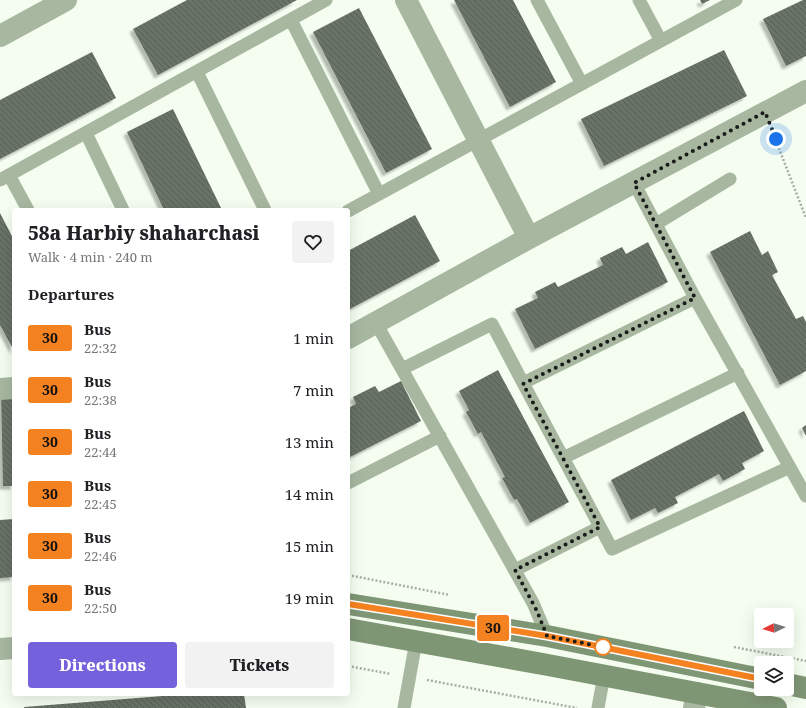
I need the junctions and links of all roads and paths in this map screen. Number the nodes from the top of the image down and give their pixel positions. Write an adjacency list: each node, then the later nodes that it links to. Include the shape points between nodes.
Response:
1 (66, 0): 8 (street)
2 (326, 0): 7 (lane)
3 (406, 0): 15 (street)
4 (537, 0): 11 (lane)
5 (639, 0): 9 (lane)
6 (736, 0): 9 (lane)
7 (291, 20): 10 (lane); 19 (lane)
8 (0, 36)
9 (661, 41): 11 (lane)
10 (197, 72): 14 (lane); 22 (lane)
11 (582, 84): 15 (lane)
12 (806, 91): 13 (street)
13 (765, 112): 18 (street); 24 (path)
14 (86, 133): 16 (lane); 21 (lane)
15 (478, 140): 19 (lane); 26 (street)
16 (5, 178): 20 (lane)
17 (730, 179): 25 (lane)
18 (634, 183): 25 (lane); 26 (street)
19 (379, 194): 23 (lane)
20 (27, 208)
21 (122, 208)
22 (264, 208)
23 (350, 210)
24 (806, 218)
25 (656, 224): 27 (lane)
26 (529, 238): 28 (street)
27 (695, 298): 31 (lane); 32 (lane)
28 (376, 323): 29 (street); 30 (lane)
29 (350, 337)
30 (402, 369): 32 (lane, via 492,324); 35 (lane)
31 (738, 373): 36 (lane); 37 (lane)
32 (523, 384): 36 (lane)
33 (12, 388): 34 (street)
34 (0, 389)
35 (440, 436): 38 (lane); 41 (lane)
36 (563, 458): 40 (lane)
37 (790, 467): 39 (lane); 40 (lane, via 612,549)
38 (350, 481)
39 (806, 496)
40 (600, 527): 41 (lane)
41 (515, 570): 44 (lane)
42 (350, 604): 44 (street)
43 (350, 629): 45 (street)
44 (547, 636): 51 (street)
45 (416, 641): 49 (street); 50 (lane)
46 (12, 648): 47 (street)
47 (0, 649)
48 (350, 666): 50 (path)
49 (604, 675): 54 (street); 57 (lane)
50 (409, 677): 55 (lane); 56 (path)
51 (754, 678)
52 (794, 685): 53 (street)
53 (806, 688)
54 (695, 700): 58 (street)
55 (404, 708)
56 (577, 708)
57 (598, 708)
58 (776, 708)

